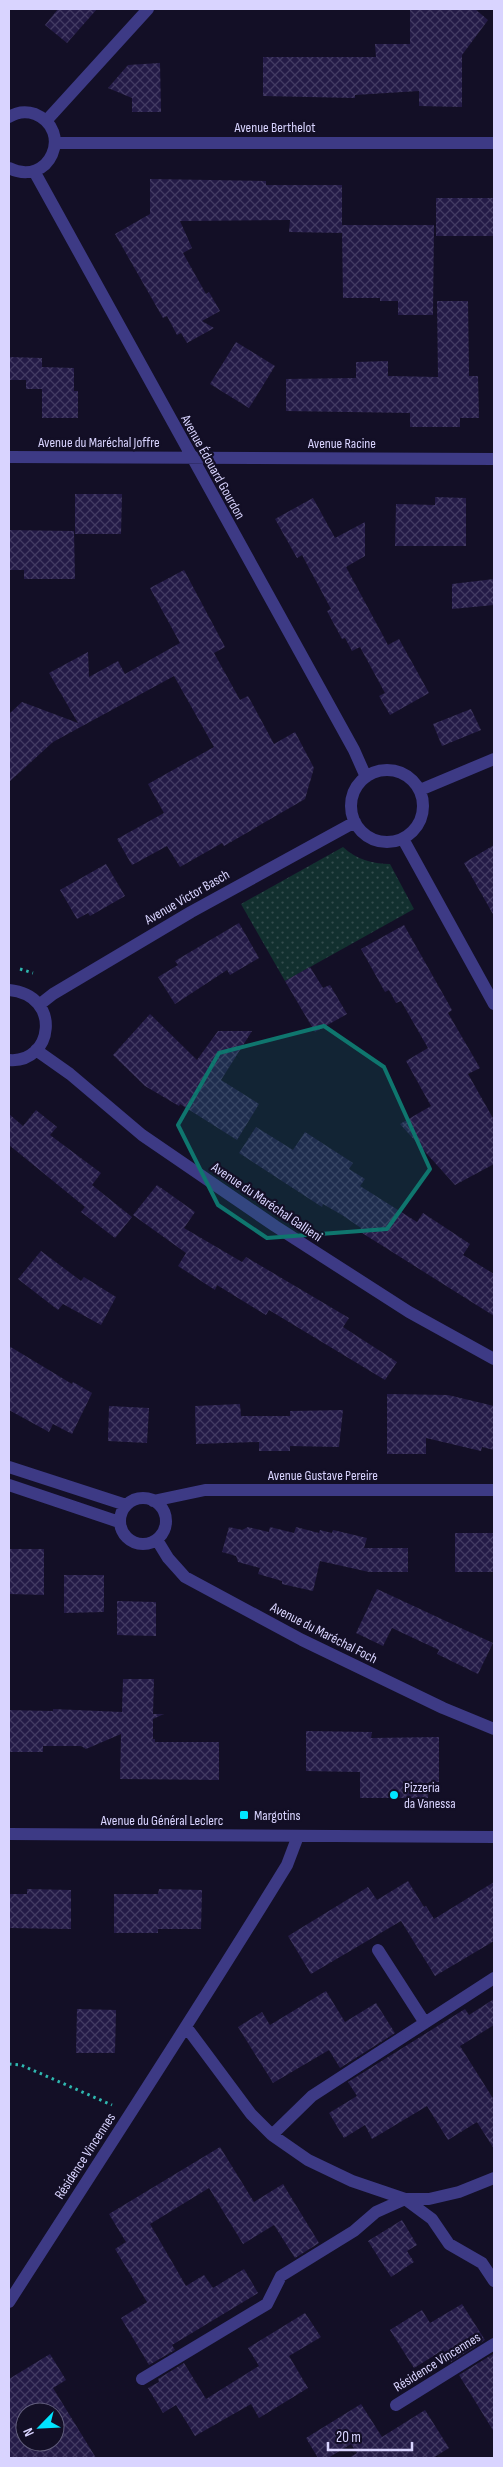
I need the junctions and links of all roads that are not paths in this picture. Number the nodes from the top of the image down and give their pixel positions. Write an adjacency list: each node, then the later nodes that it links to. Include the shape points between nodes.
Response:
1 (148, 9): 3 (street)
2 (9, 117): 3 (street, via 22,112)
3 (46, 121): 4 (street)
4 (55, 143): 5 (street, Avenue Berthelot); 7 (street, via 49,161)
5 (494, 143)
6 (9, 168): 7 (street, via 25,173)
7 (34, 171): 9 (street, Avenue Édouard Gourdon)
8 (9, 457): 9 (street, Avenue du Maréchal Joffre)
9 (190, 457): 10 (street, Avenue Racine); 12 (street, Avenue Édouard Gourdon)
10 (494, 459)
11 (494, 759): 13 (street)
12 (366, 777): 13 (street, via 375,772 396,771 410,778); 14 (street, via 354,793)
13 (420, 790): 15 (street, via 422,818 418,827)
14 (355, 822): 15 (street, via 370,838 392,842); 18 (street, Avenue Victor Basch, via 191,912)
15 (403, 839): 17 (street)
16 (9, 990): 18 (street, via 31,996)
17 (494, 1004)
18 (39, 1005): 19 (street, via 45,1016 46,1028)
19 (36, 1050): 20 (street, via 26,1057); 21 (street, Avenue du Maréchal Gallieni, via 70,1074 142,1135 275,1226 409,1312)
20 (9, 1060)
21 (494, 1359)
22 (9, 1467): 26 (street)
23 (9, 1485): 27 (street)
24 (494, 1490): 25 (street, Avenue Gustave Pereire, via 205,1490)
25 (153, 1501): 26 (street, via 139,1499); 28 (street, via 164,1512 166,1520)
26 (126, 1505): 27 (street)
27 (119, 1522): 28 (street, via 124,1535 136,1544)
28 (157, 1540): 29 (street, Avenue du Maréchal Foch, via 185,1577 302,1640)
29 (494, 1729)
30 (9, 1834): 31 (street, Avenue du Général Leclerc)
31 (298, 1836): 32 (street, Avenue du Général Leclerc); 36 (street, Résidence Vincennes, via 287,1865)
32 (494, 1837)
33 (378, 1950): 35 (street)
34 (494, 1978): 35 (street)
35 (424, 2023): 37 (street, via 312,2096)
36 (187, 2028): 37 (street, via 251,2114); 41 (street, Résidence Vincennes)
37 (272, 2135): 39 (street, via 308,2160 352,2181)
38 (494, 2178): 39 (street, via 459,2192 428,2199)
39 (405, 2199): 40 (street, via 432,2219 450,2244 482,2262); 43 (street, via 376,2212 354,2230 281,2276 266,2304)
40 (494, 2281)
41 (9, 2302)
42 (494, 2344): 44 (street, Résidence Vincennes)
43 (142, 2380)
44 (396, 2405)

